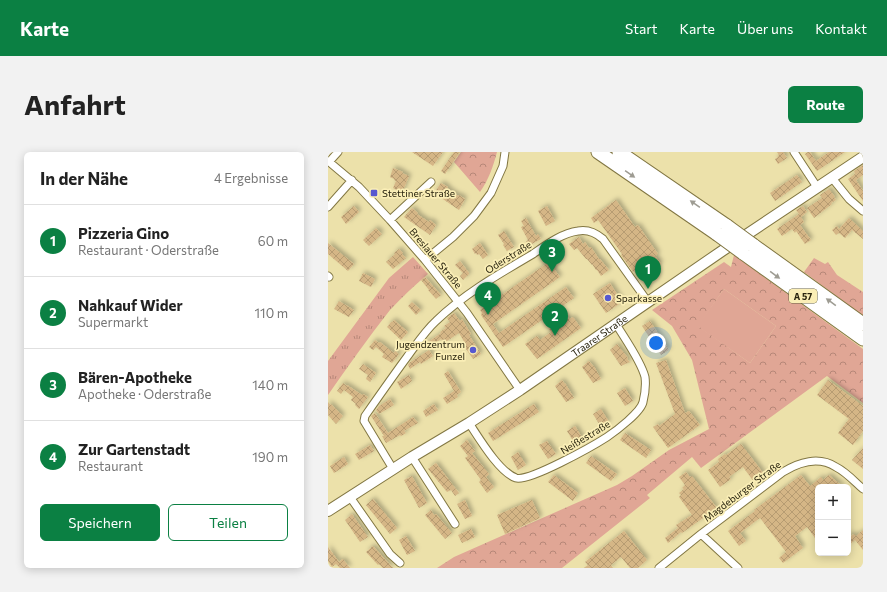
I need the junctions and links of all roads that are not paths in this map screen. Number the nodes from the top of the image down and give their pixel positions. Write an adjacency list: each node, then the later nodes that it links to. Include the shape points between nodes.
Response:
1 (338, 152): 7 (street, Breslauer Straße)
2 (505, 152): 17 (street, via 503,166 491,193 474,216)
3 (598, 152): 15 (highway, A 57, one-way to 15)
4 (619, 152): 15 (highway, A 57, one-way to 4)
5 (794, 152): 11 (street)
6 (863, 157): 8 (street, Traarer Straße)
7 (329, 161): 9 (street, Breslauer Straße)
8 (832, 178): 11 (street, Traarer Straße); 13 (street)
9 (352, 180): 12 (street); 14 (street, Breslauer Straße)
10 (431, 182): 14 (street)
11 (817, 187): 19 (street, Traarer Straße)
12 (328, 207)
13 (863, 211)
14 (390, 220): 17 (street, Breslauer Straße)
15 (722, 230): 16 (highway, A 57, bridge)
16 (748, 249): 21 (highway, A 57, one-way to 16); 22 (highway, A 57, one-way to 22)
17 (425, 260): 18 (street, Breslauer Straße)
18 (459, 302): 19 (street, Oderstraße, via 540,249 569,233 579,231 590,231 603,239); 23 (street, Breslauer Straße); 26 (street, Oderstraße, via 420,338 365,416 364,421)
19 (648, 302): 20 (street, Traarer Straße)
20 (616, 324): 23 (street, Traarer Straße); 24 (street, Neißestraße, via 638,362 644,376 645,391 643,404 607,437 551,468 524,478 516,478 494,460)
21 (863, 324)
22 (863, 339)
23 (520, 390): 24 (street, Traarer Straße)
24 (469, 423): 25 (street, Traarer Straße)
25 (412, 457): 26 (street, Traarer Straße); 30 (street)
26 (392, 470): 28 (street, Traarer Straße)
27 (863, 489): 31 (street, Magdeburger Straße, via 835,466 808,461 788,470)
28 (350, 497): 29 (street, Traarer Straße); 32 (street, via 390,554)
29 (328, 511)
30 (455, 524)
31 (701, 534): 33 (street, Magdeburger Straße); 34 (street)
32 (400, 562)
33 (659, 568)
34 (738, 568)

